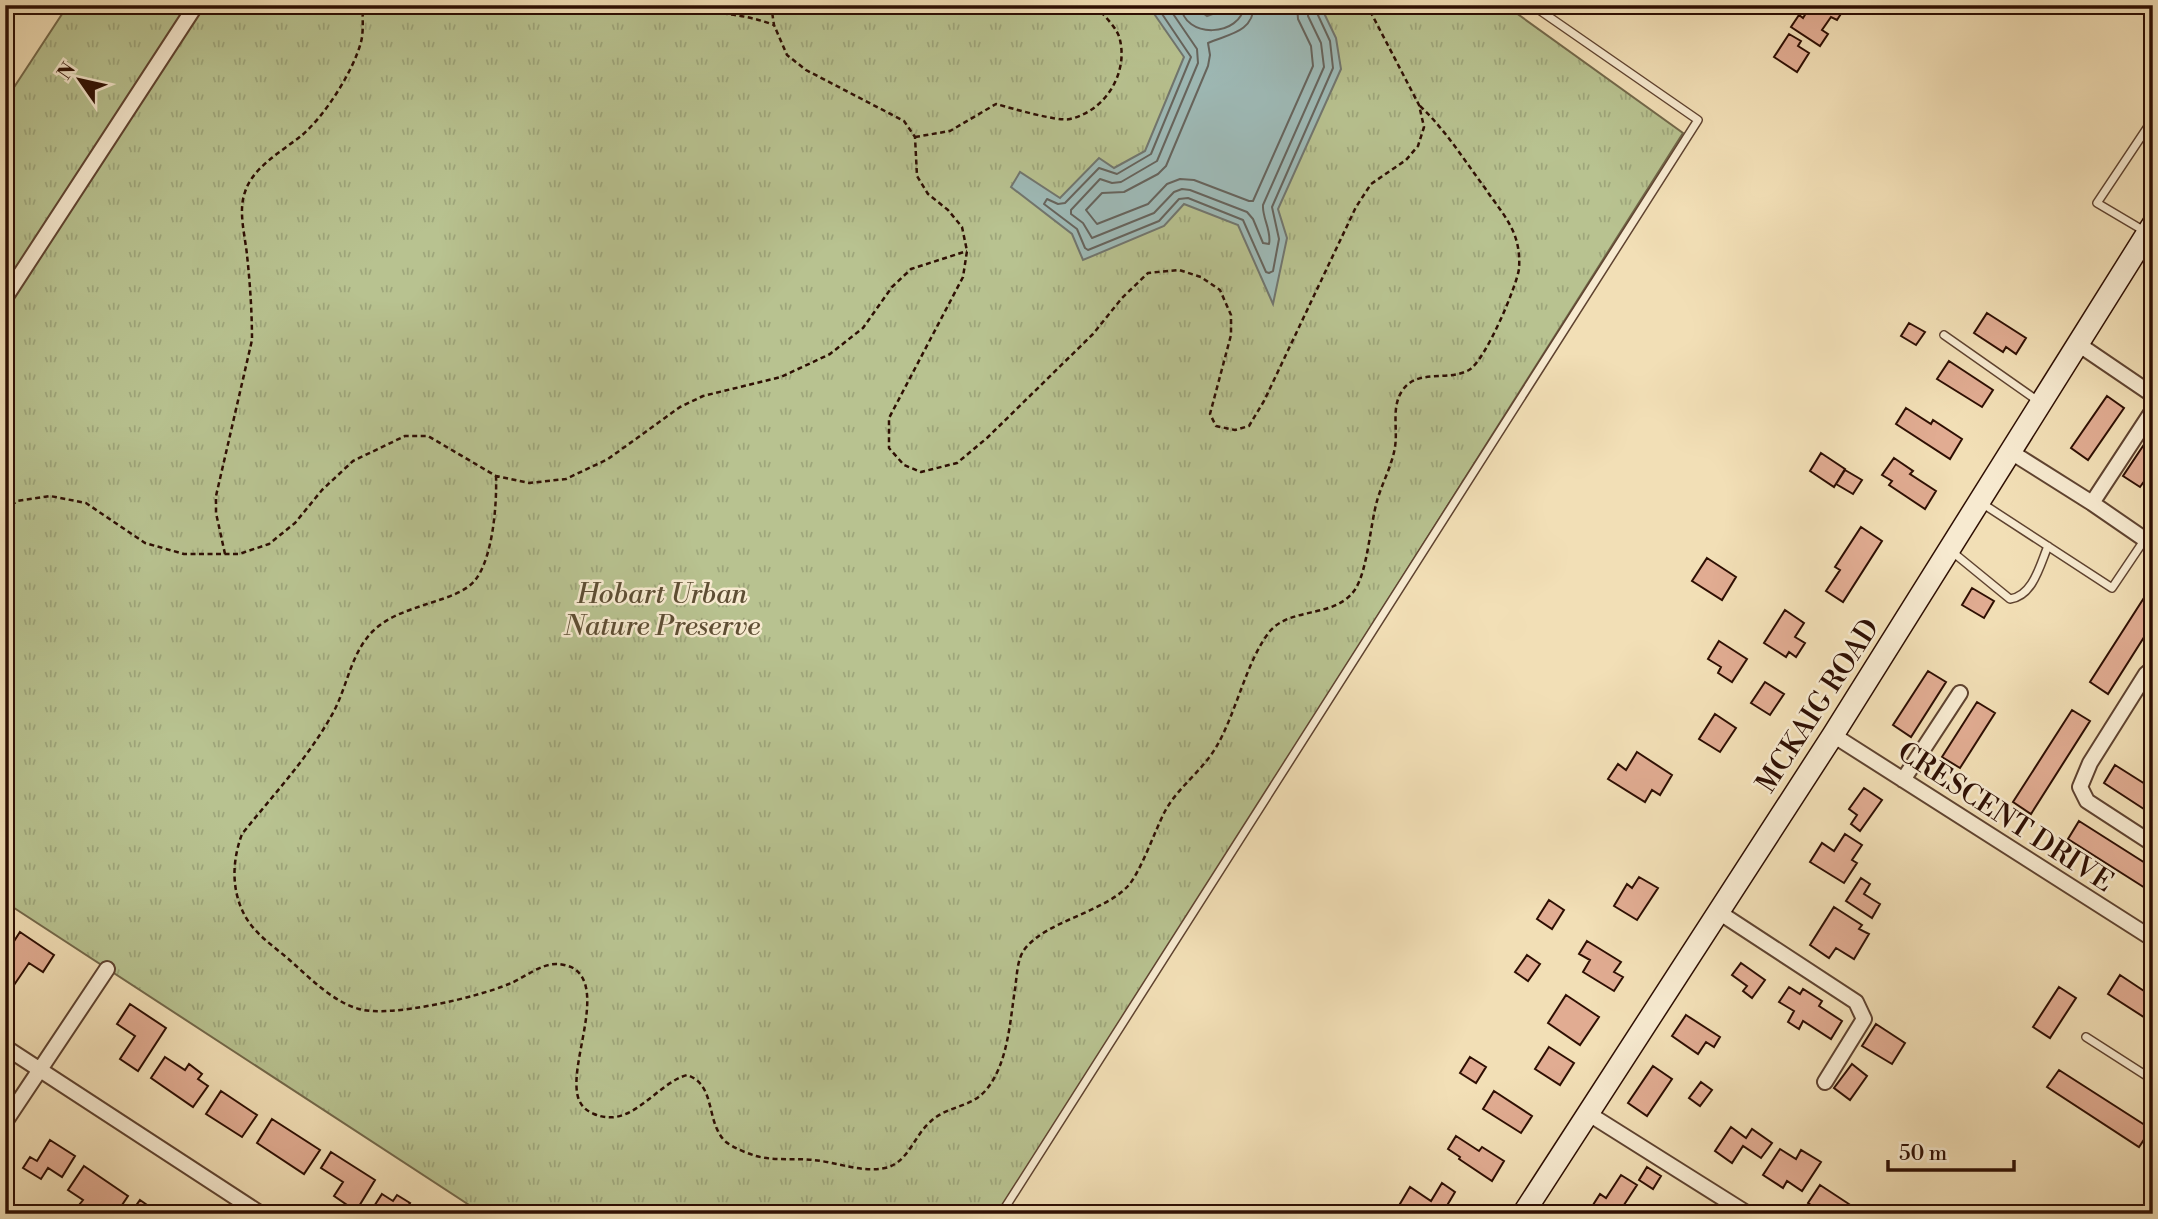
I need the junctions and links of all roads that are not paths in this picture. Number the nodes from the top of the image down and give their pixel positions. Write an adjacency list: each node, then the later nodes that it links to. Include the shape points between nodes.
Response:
1 (196, 5): 5 (street)
2 (1532, 5): 33 (lane, via 1698,120)
3 (2153, 119): 4 (lane, via 2097,203)
4 (2151, 231): 7 (street, MCKAIG ROAD)
5 (5, 299)
6 (1944, 335): 9 (lane)
7 (2078, 344): 8 (street); 9 (street, MCKAIG ROAD)
8 (2153, 395)
9 (2041, 403): 11 (street, MCKAIG ROAD)
10 (2153, 410): 13 (street)
11 (2011, 452): 12 (street, MCKAIG ROAD); 13 (street)
12 (1980, 502): 15 (lane); 16 (street, MCKAIG ROAD)
13 (2092, 503): 14 (street)
14 (2149, 542): 15 (lane, via 2112,589)
15 (2048, 546): 16 (lane, via 2024,593 2010,599)
16 (1950, 549): 19 (street, MCKAIG ROAD)
17 (2153, 667): 21 (street, via 2090,763 2080,787 2087,801)
18 (1960, 693): 20 (street)
19 (1833, 735): 20 (street, CRESCENT DRIVE); 22 (street, MCKAIG ROAD)
20 (1903, 780): 23 (street, CRESCENT DRIVE)
21 (2153, 844)
22 (1717, 911): 29 (street, via 1856,1002 1864,1019); 30 (street, MCKAIG ROAD)
23 (2153, 939)
24 (107, 969): 27 (street)
25 (2086, 1037): 28 (lane)
26 (5, 1046): 27 (street)
27 (41, 1069): 31 (street); 32 (street)
28 (2153, 1080)
29 (1825, 1082)
30 (1589, 1114): 34 (street, MCKAIG ROAD); 35 (street)
31 (5, 1122)
32 (261, 1214)
33 (1001, 1214)
34 (1523, 1214)
35 (1748, 1214)

